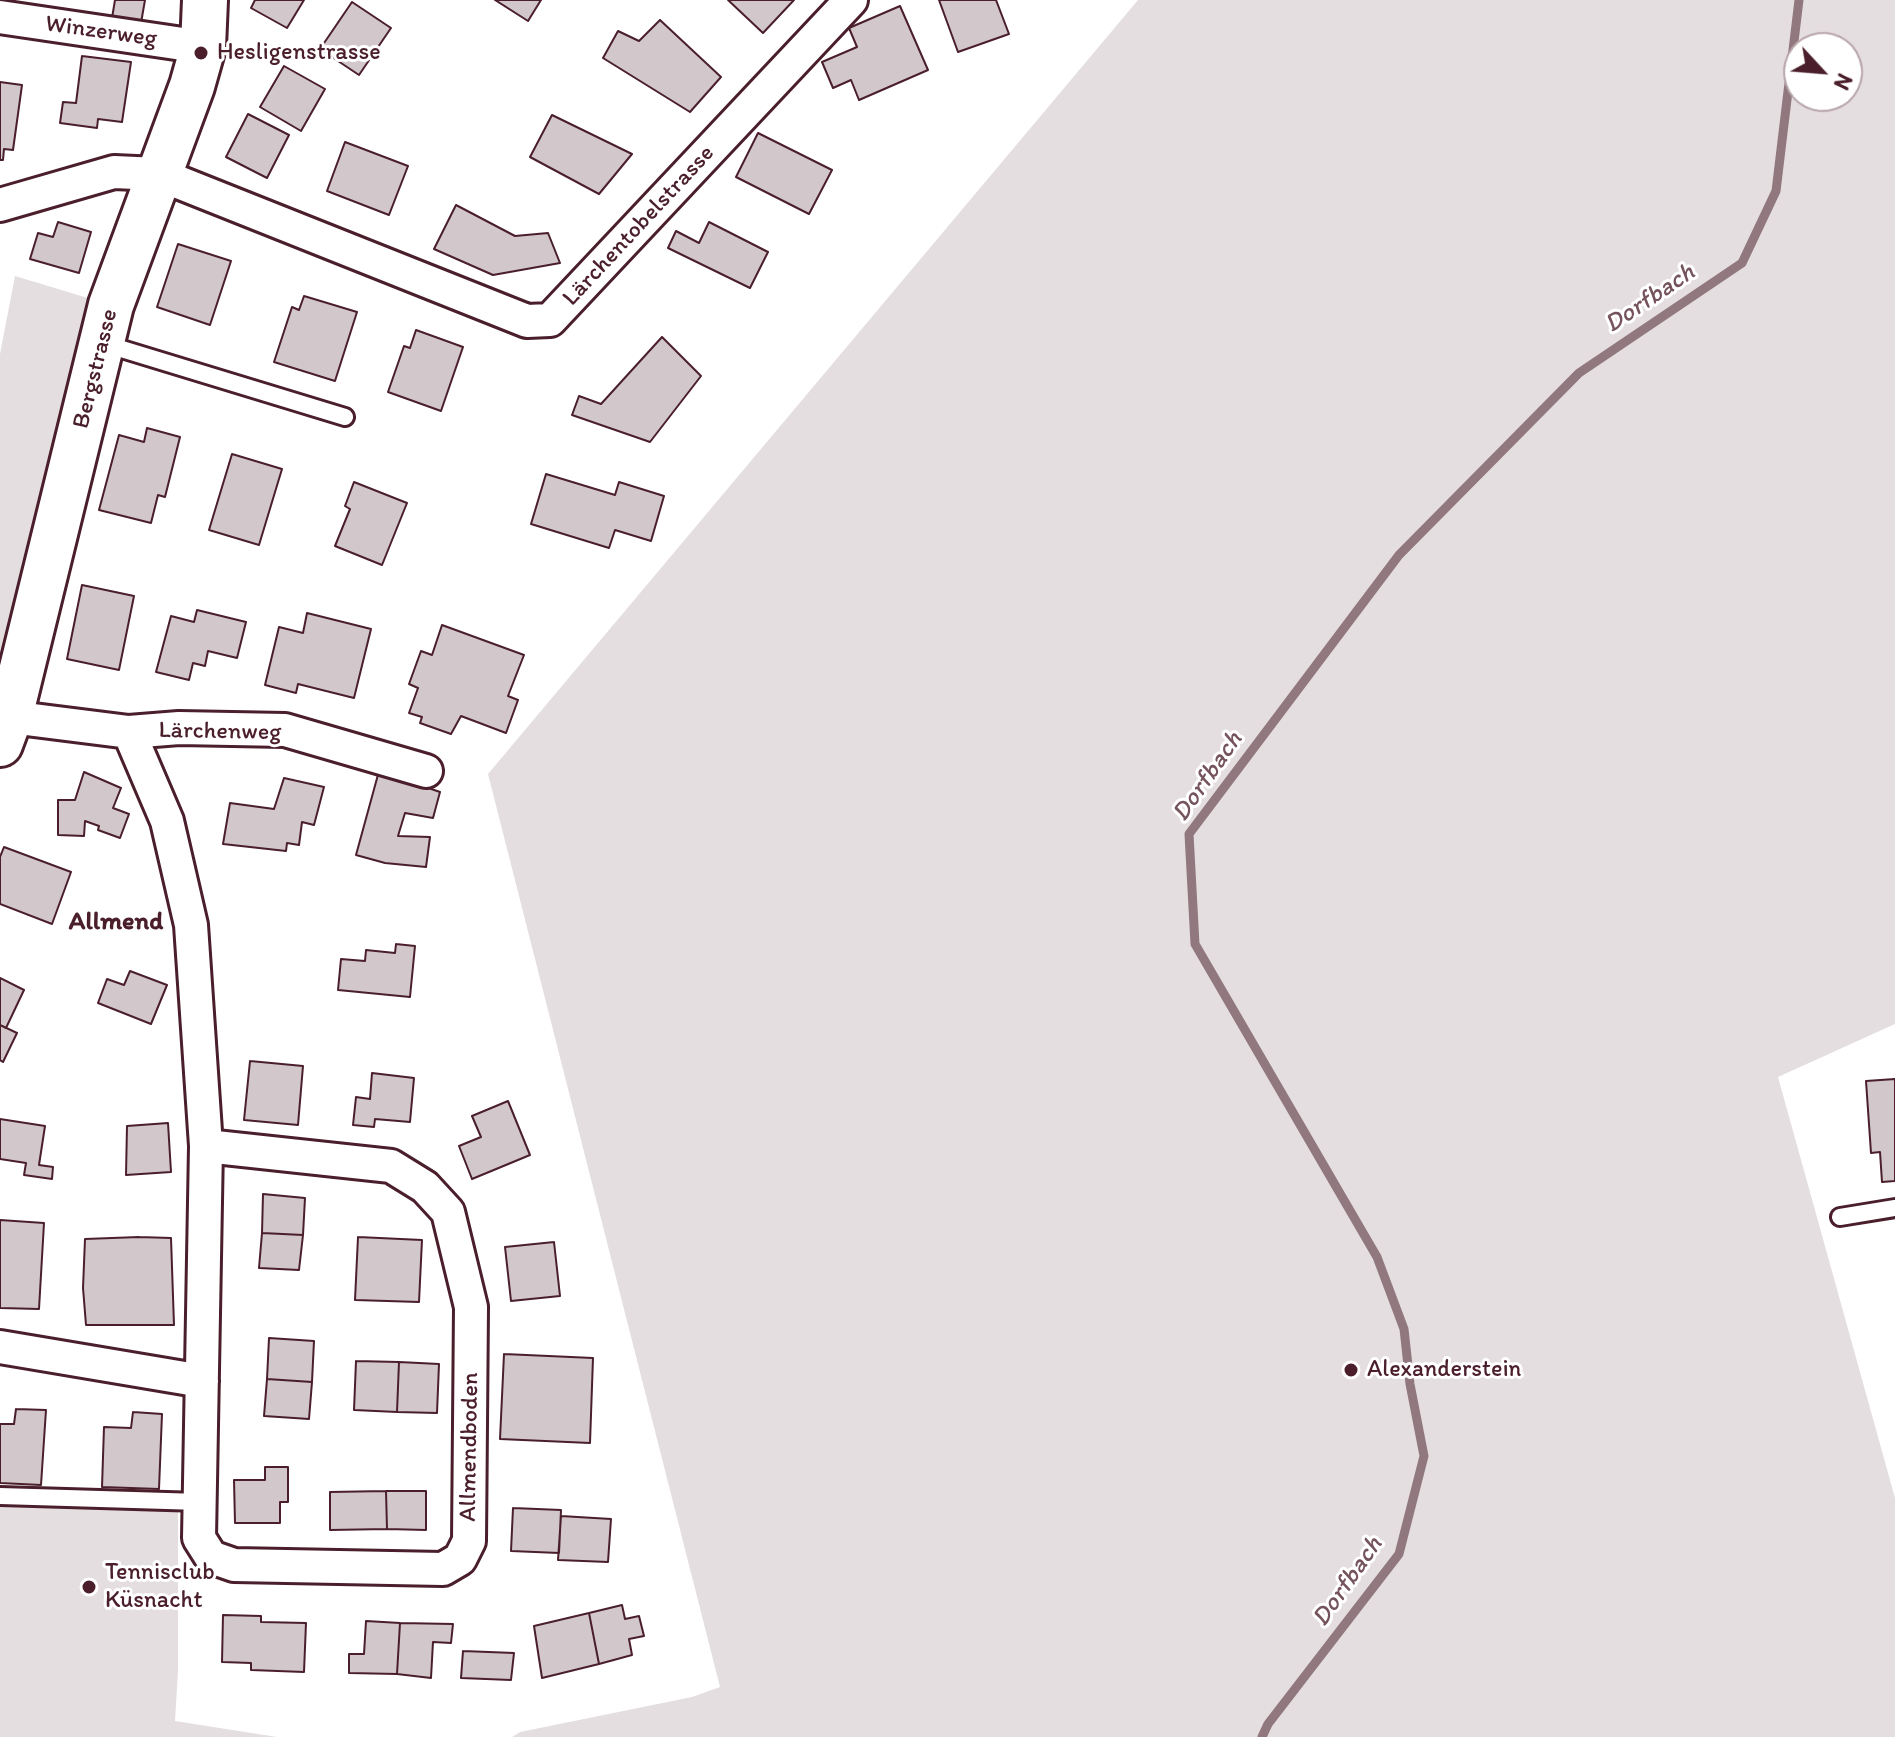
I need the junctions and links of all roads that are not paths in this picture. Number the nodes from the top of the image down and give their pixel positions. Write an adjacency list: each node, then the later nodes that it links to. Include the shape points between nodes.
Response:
1 (205, 0): 4 (street, Bergstrasse)
2 (851, 0): 5 (street, Lärchentobelstrasse, via 550,320 527,321)
3 (0, 17): 4 (street, Winzerweg)
4 (203, 47): 5 (street, Bergstrasse)
5 (158, 174): 6 (street, via 114,172); 7 (street, Bergstrasse)
6 (0, 205)
7 (102, 343): 8 (lane); 9 (street, Bergstrasse)
8 (345, 417)
9 (5, 730): 10 (street, Lärchenweg)
10 (129, 732): 11 (street, Lärchenweg, via 285,730); 12 (street, Allmendboden, via 167,821 191,925)
11 (426, 771)
12 (206, 1146): 16 (street, Allmendboden); 18 (street, Allmendboden, via 391,1166 425,1187 448,1212 471,1307 469,1541 460,1559 443,1569 234,1565 211,1557 199,1538)
13 (1895, 1208): 14 (lane)
14 (1840, 1217)
15 (0, 1347): 16 (street)
16 (202, 1381): 18 (street, Allmendboden)
17 (0, 1496): 18 (lane)
18 (200, 1502)

